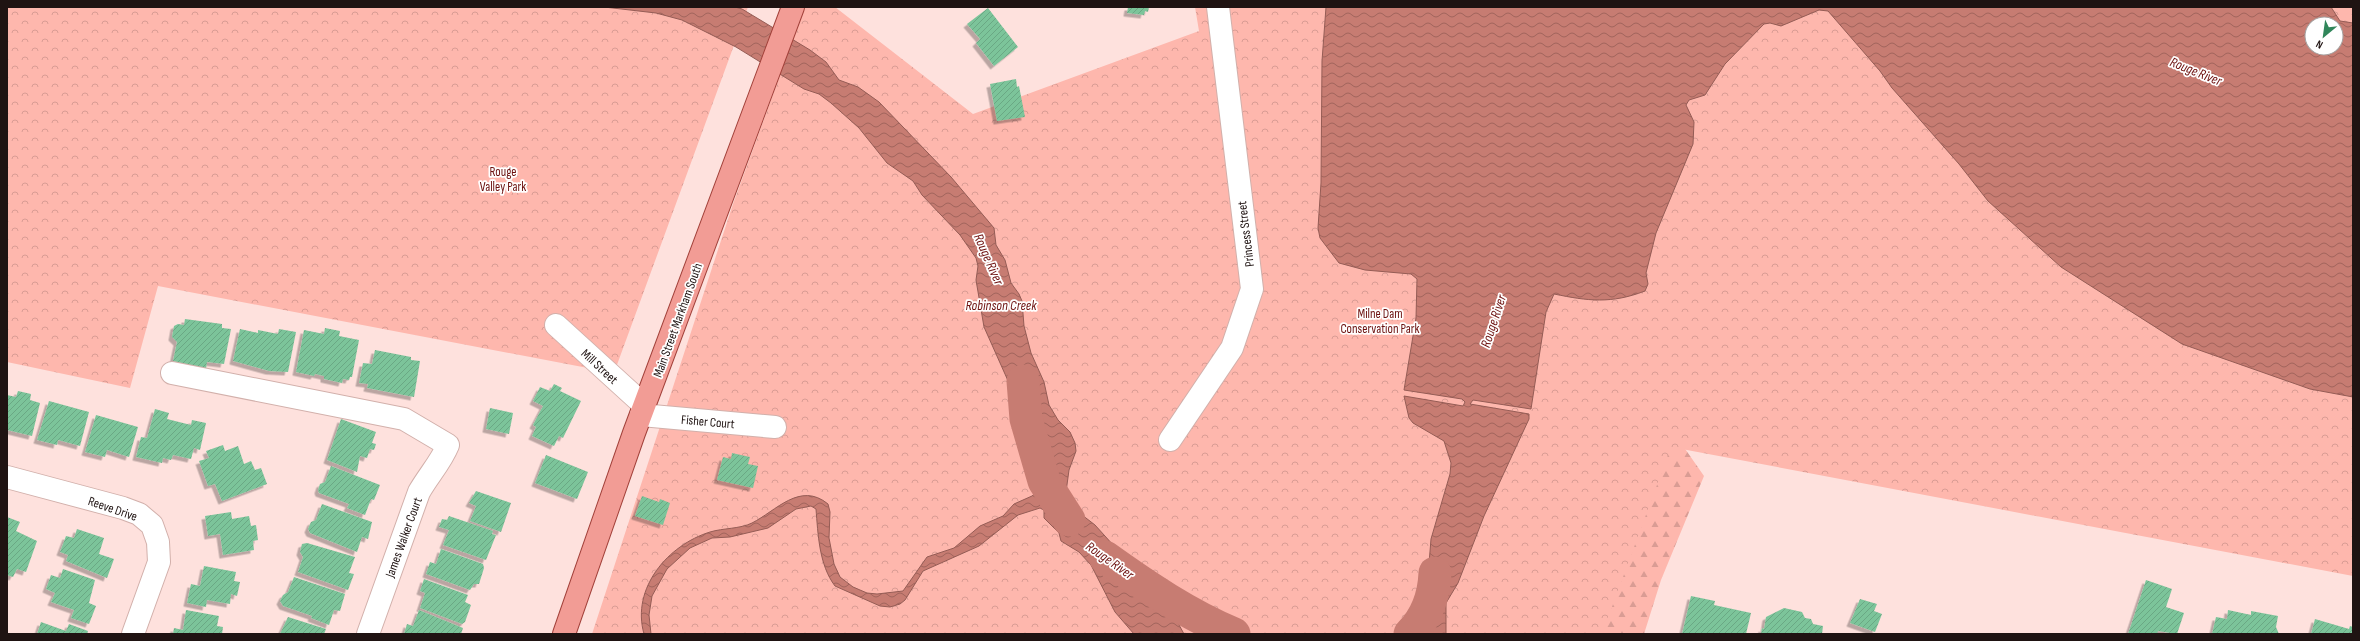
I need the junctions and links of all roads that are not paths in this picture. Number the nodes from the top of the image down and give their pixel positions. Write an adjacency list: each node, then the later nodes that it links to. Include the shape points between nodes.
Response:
1 (793, 7): 5 (main road, Main Street Markham South)
2 (1218, 7): 7 (street, Princess Street, via 1252,289 1232,348)
3 (556, 325): 5 (street, Mill Street)
4 (172, 373): 10 (street, James Walker Court, via 404,419 448,445 419,492)
5 (643, 410): 6 (street, Fisher Court); 11 (main road, Main Street Markham South)
6 (775, 427)
7 (1170, 440)
8 (7, 477): 9 (street, Reeve Drive, via 123,508 139,514 152,525 158,542 159,562)
9 (133, 634)
10 (368, 634)
11 (564, 634)

